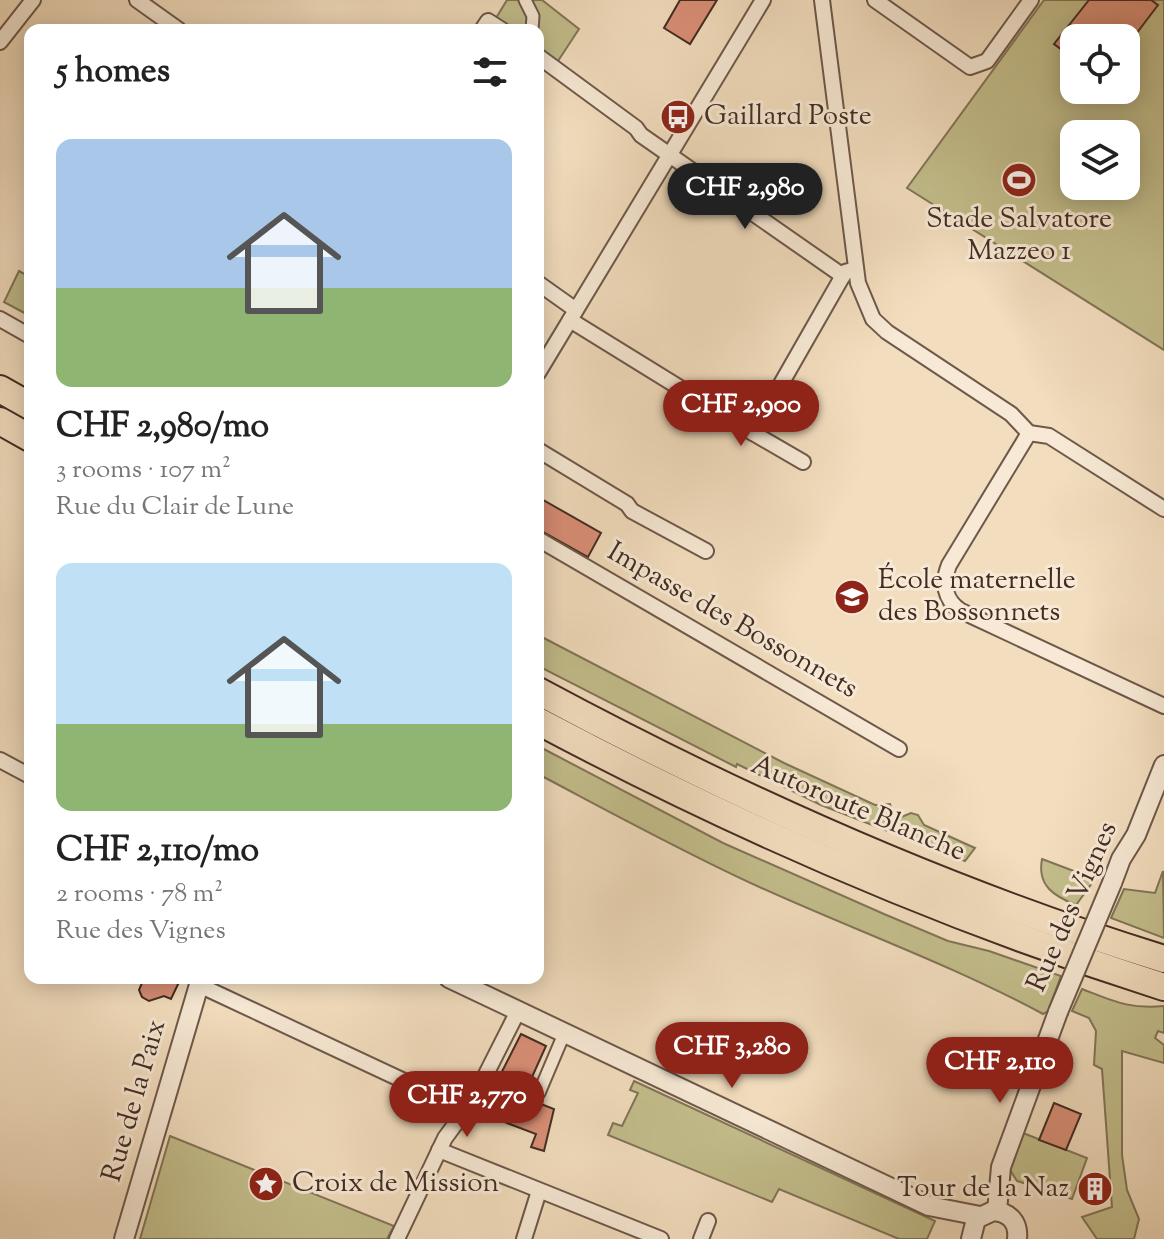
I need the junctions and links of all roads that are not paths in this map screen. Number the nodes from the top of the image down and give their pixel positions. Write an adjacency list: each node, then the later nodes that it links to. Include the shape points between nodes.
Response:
1 (33, 0): 10 (street)
2 (137, 0): 8 (street)
3 (525, 0): 9 (street)
4 (763, 0): 12 (street)
5 (822, 0): 13 (street)
6 (875, 0): 7 (street, via 970,67 990,58)
7 (1031, 0)
8 (171, 24)
9 (532, 24)
10 (0, 42)
11 (544, 60): 12 (street)
12 (670, 155): 13 (street); 15 (street)
13 (849, 272): 22 (street); 23 (street, via 878,325 1011,414)
14 (544, 288): 15 (street)
15 (573, 315): 18 (street); 22 (street)
16 (0, 319): 17 (street)
17 (24, 333)
18 (544, 363)
19 (0, 389): 20 (highway)
20 (24, 403)
21 (0, 421): 24 (highway)
22 (753, 433): 26 (street)
23 (1029, 433): 27 (street, via 1049,436); 31 (street, via 949,565 944,585 951,602)
24 (24, 435)
25 (544, 454): 29 (street)
26 (803, 462)
27 (1164, 509)
28 (544, 542): 33 (street, Impasse des Bossonnets)
29 (706, 551)
30 (544, 694): 37 (highway, Autoroute Blanche, via 675,763 861,848 1023,912)
31 (1164, 706)
32 (544, 724): 41 (highway, Autoroute Blanche, via 862,877 1015,937)
33 (899, 749)
34 (0, 760): 36 (street)
35 (1164, 765): 49 (street, Rue des Vignes, bridge, via 1058,1012)
36 (24, 773)
37 (1164, 959)
38 (199, 984): 53 (street, Rue de la Paix)
39 (204, 984): 45 (street)
40 (462, 984): 42 (street)
41 (1164, 987)
42 (518, 1011): 43 (street); 45 (street, via 482,1085)
43 (564, 1034): 44 (street); 48 (street)
44 (539, 1093)
45 (464, 1109): 46 (street)
46 (439, 1150): 47 (street); 54 (street)
47 (539, 1191): 55 (street); 56 (street)
48 (929, 1206): 49 (street); 52 (street)
49 (988, 1214): 51 (street, via 1011,1217); 52 (street, Rue des Vignes, via 972,1228)
50 (708, 1221): 57 (street)
51 (1017, 1233): 58 (street)
52 (971, 1238)
53 (124, 1239)
54 (397, 1239)
55 (524, 1239)
56 (661, 1239)
57 (701, 1239)
58 (1035, 1239)

